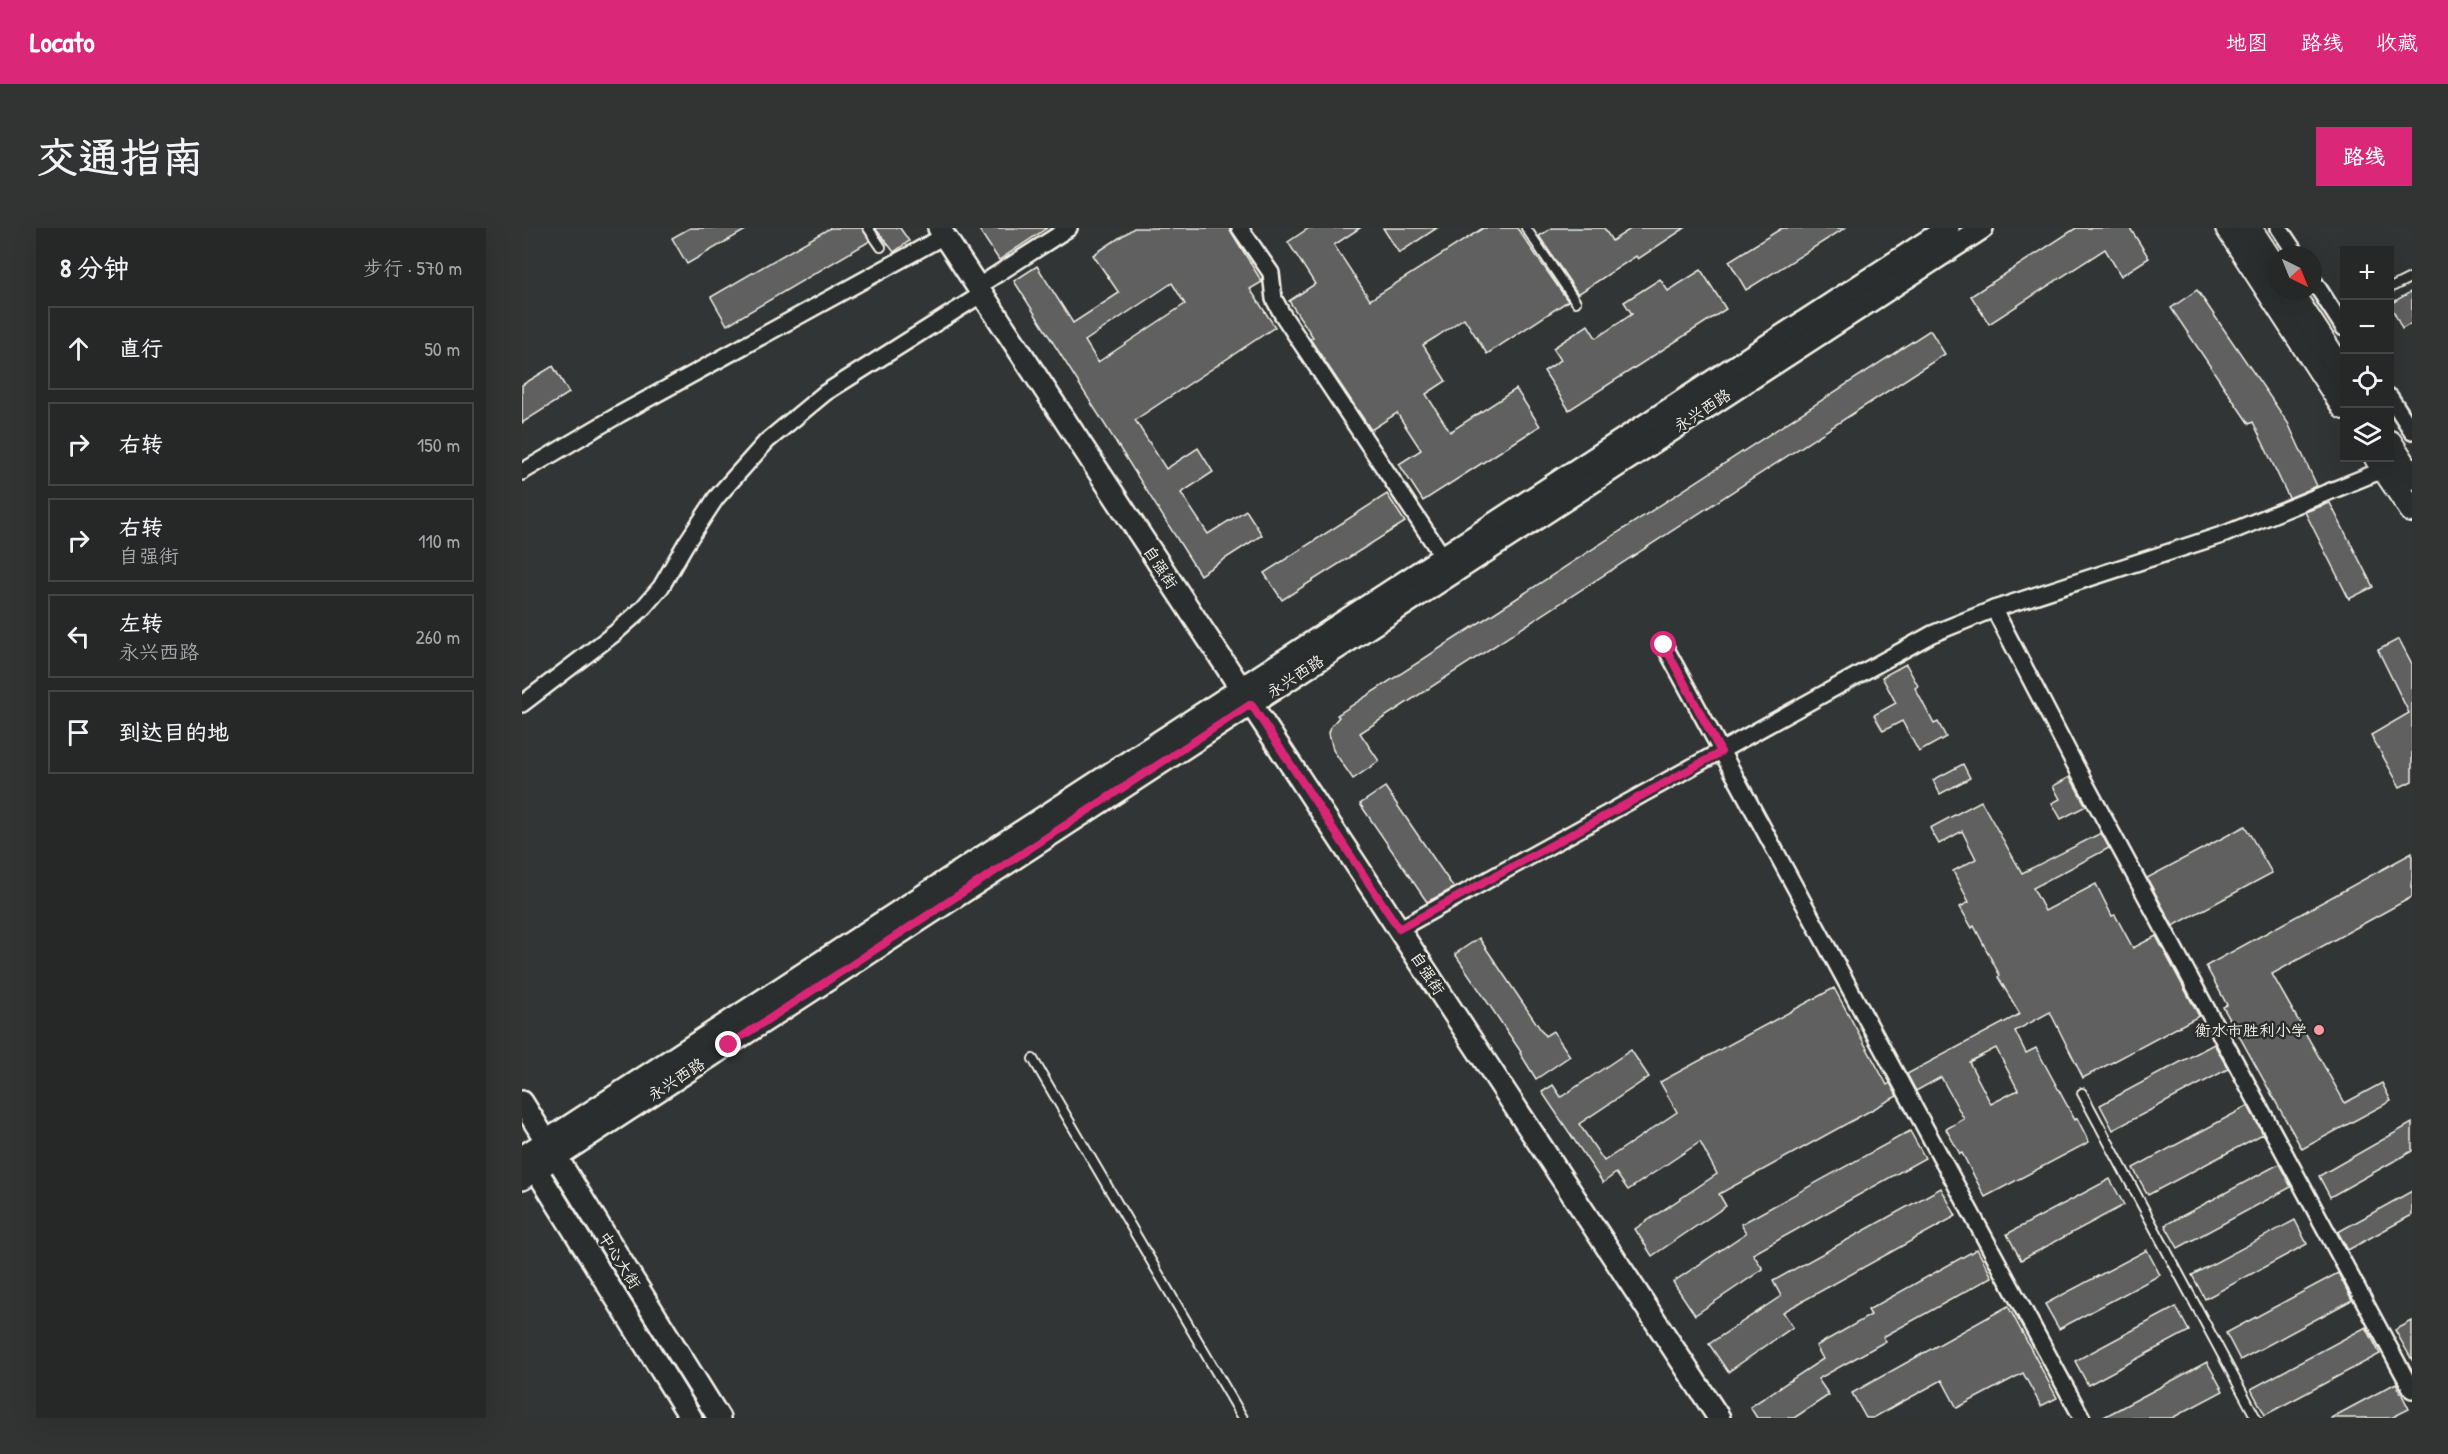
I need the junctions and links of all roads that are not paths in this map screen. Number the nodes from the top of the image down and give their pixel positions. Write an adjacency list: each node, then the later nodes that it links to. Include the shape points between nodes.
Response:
1 (868, 228): 12 (lane)
2 (1069, 228): 16 (street)
3 (1240, 228): 30 (street, via 1271,273 1274,298 1282,314)
4 (1526, 228): 19 (lane)
5 (1948, 228): 30 (main road, 永兴西路)
6 (1982, 228): 33 (main road, 永兴西路)
7 (2228, 228): 22 (main road)
8 (2249, 228): 13 (main road)
9 (2279, 228): 11 (street)
10 (941, 232): 16 (main road, 自强街); 27 (street)
11 (2291, 246)
12 (881, 247)
13 (2268, 257)
14 (2412, 276): 15 (lane)
15 (2394, 286)
16 (980, 290): 33 (main road, 自强街); 34 (street, via 825,393 767,441 716,498 661,587 642,609)
17 (2322, 292): 20 (street)
18 (2296, 300): 21 (main road)
19 (1575, 302)
20 (2340, 316)
21 (2340, 368)
22 (2340, 401)
23 (2394, 403): 24 (street)
24 (2412, 431)
25 (2394, 449): 28 (main road)
26 (2381, 463): 29 (main road); 31 (street, via 2225,534)
27 (522, 472)
28 (2412, 477)
29 (2412, 510)
30 (1443, 557): 33 (main road, 永兴西路)
31 (1994, 609): 35 (street, via 1932,634); 41 (street)
32 (1664, 645): 35 (street)
33 (1246, 696): 36 (main road, 自强街); 40 (main road, 永兴西路)
34 (522, 704)
35 (1721, 752): 36 (street); 46 (street)
36 (1399, 929): 45 (main road, 自强街)
37 (1033, 1059): 44 (lane)
38 (2082, 1093): 47 (lane)
39 (522, 1102): 40 (main road, 中心大街)
40 (535, 1157): 42 (main road, 中心大街); 43 (main road, 中心大街)
41 (2412, 1389)
42 (691, 1418)
43 (719, 1418)
44 (1243, 1418)
45 (1719, 1418)
46 (2082, 1418)
47 (2256, 1418)

